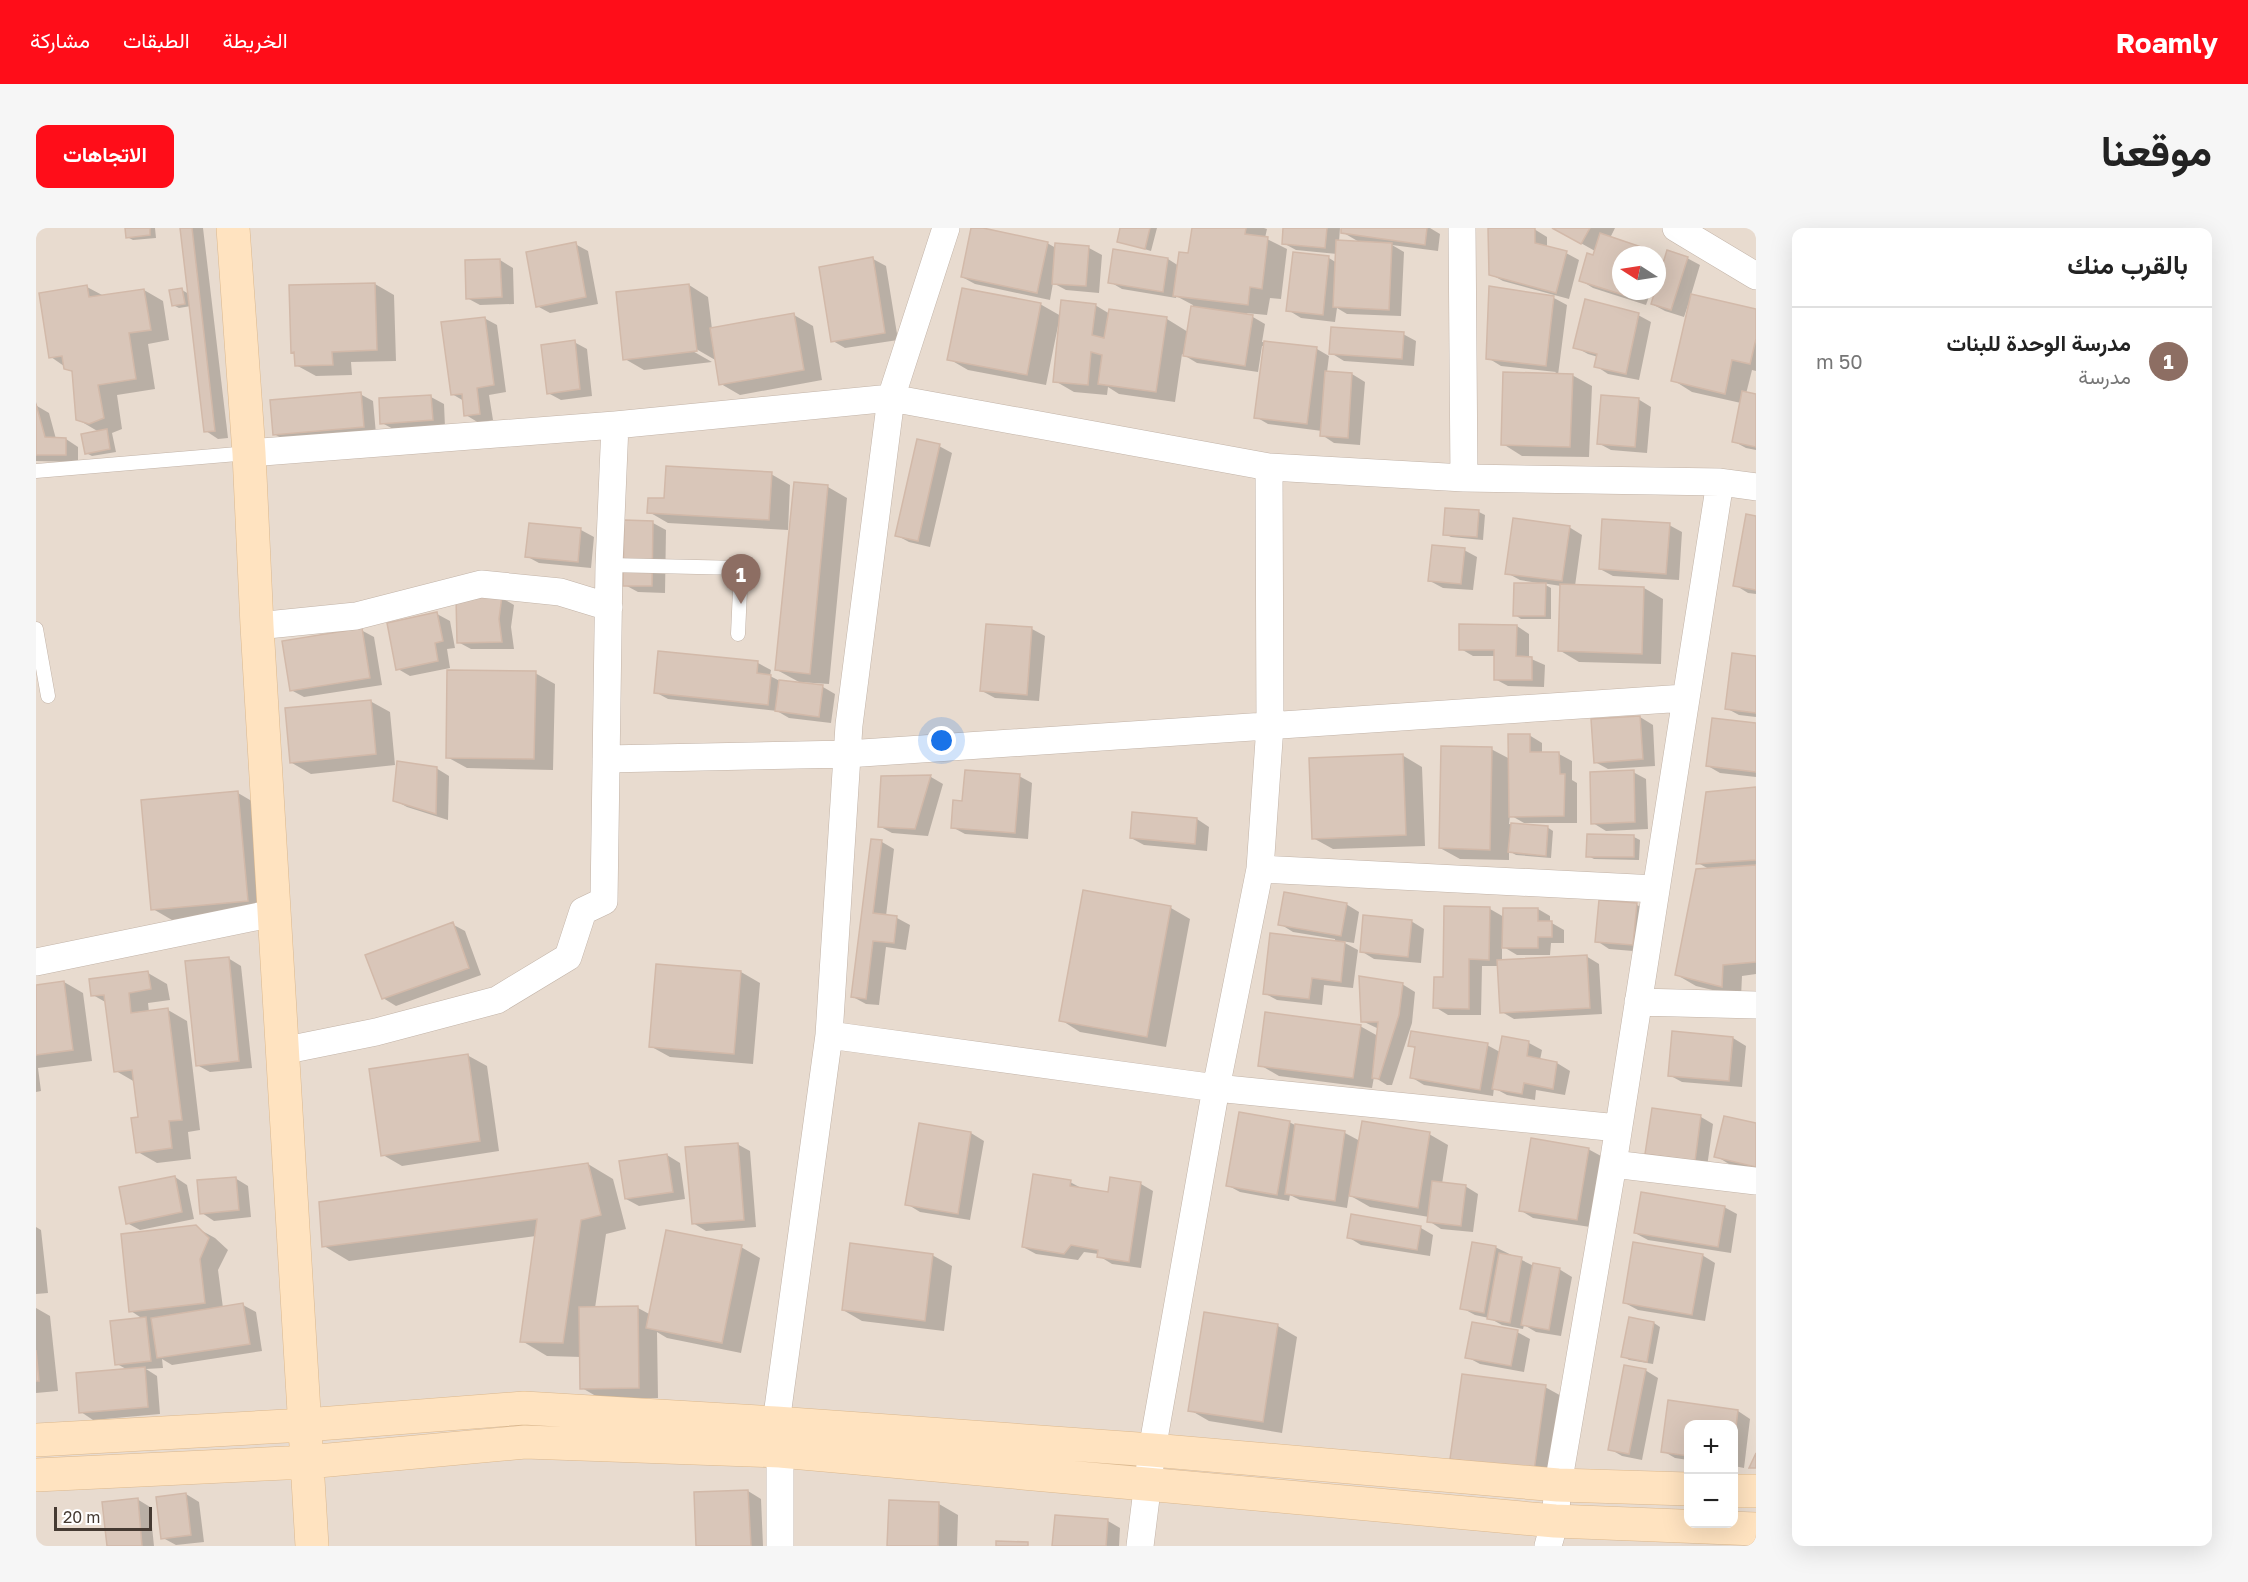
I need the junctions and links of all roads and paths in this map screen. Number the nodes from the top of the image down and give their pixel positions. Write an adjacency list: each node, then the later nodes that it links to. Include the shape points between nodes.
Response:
1 (233, 228): 8 (street)
2 (946, 228): 6 (street)
3 (1462, 228): 11 (street)
4 (1676, 228): 5 (street)
5 (1756, 276)
6 (891, 398): 7 (street); 9 (street); 22 (street)
7 (615, 424): 8 (street); 14 (street)
8 (249, 453): 10 (lane); 16 (street)
9 (1269, 467): 11 (street); 21 (street)
10 (36, 471)
11 (1464, 478): 12 (street)
12 (1720, 482): 13 (street); 20 (street)
13 (1756, 487)
14 (609, 565): 15 (street); 18 (lane, via 741,568)
15 (609, 607): 16 (street, via 560,592 481,584 356,616); 23 (street)
16 (256, 626): 26 (street)
17 (36, 629): 19 (lane)
18 (738, 634)
19 (48, 696)
20 (1685, 698): 21 (street); 25 (street)
21 (1270, 726): 22 (street); 24 (street)
22 (847, 754): 23 (street); 30 (street)
23 (606, 759): 31 (street, via 603,901 583,911 568,957 497,1000 376,1032)
24 (1260, 869): 25 (street); 32 (street)
25 (1656, 889): 28 (street)
26 (274, 913): 27 (street); 31 (street)
27 (36, 962)
28 (1638, 1002): 29 (street); 33 (street)
29 (1756, 1005)
30 (828, 1035): 32 (street); 37 (street)
31 (282, 1051): 36 (street)
32 (1216, 1088): 33 (street); 39 (street)
33 (1618, 1128): 34 (street)
34 (1613, 1164): 35 (street); 43 (street)
35 (1756, 1181)
36 (305, 1425): 37 (street, via 524,1408); 38 (street); 40 (street)
37 (778, 1437): 39 (street); 40 (street, via 525,1442); 42 (street); 50 (street)
38 (36, 1440)
39 (1152, 1450): 42 (street); 43 (street)
40 (307, 1462): 41 (street); 49 (street)
41 (36, 1475)
42 (1149, 1484): 48 (street); 51 (street)
43 (1558, 1485): 44 (street); 48 (street)
44 (1684, 1489)
45 (1738, 1491): 46 (street)
46 (1756, 1491)
47 (1756, 1529): 48 (street)
48 (1552, 1534)
49 (312, 1546)
50 (780, 1546)
51 (1140, 1546)

